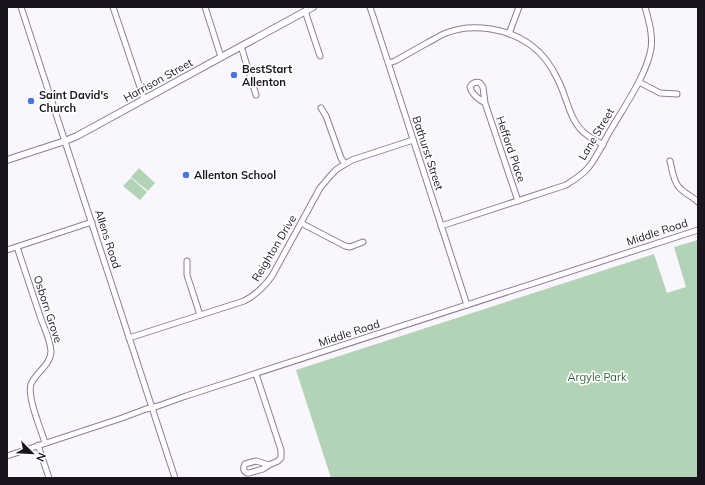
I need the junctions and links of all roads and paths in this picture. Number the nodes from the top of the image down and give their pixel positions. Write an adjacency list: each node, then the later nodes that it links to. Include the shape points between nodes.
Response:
1 (21, 7): 21 (street, Allens Road)
2 (113, 7): 17 (street)
3 (205, 7): 12 (street)
4 (313, 7): 8 (street, Harrison Street)
5 (370, 7): 13 (street, Bathurst Street)
6 (519, 7): 9 (street)
7 (645, 7): 14 (street, Lane Street, via 651,29 651,48)
8 (305, 11): 10 (street, Harrison Street); 11 (street)
9 (509, 34): 13 (street, via 480,28 455,30); 22 (street, via 532,46 547,61 562,88 574,122 587,135)
10 (241, 46): 12 (street, Harrison Street); 16 (street)
11 (320, 56)
12 (221, 57): 17 (street, Harrison Street)
13 (389, 63): 20 (street, Bathurst Street)
14 (638, 82): 15 (street, via 660,93); 22 (street, Lane Street)
15 (677, 94)
16 (256, 95)
17 (144, 99): 21 (street, Harrison Street)
18 (485, 103): 26 (street, Hefford Place)
19 (321, 108): 25 (street)
20 (413, 140): 25 (street, Reighton Drive); 30 (street, Bathurst Street)
21 (65, 141): 23 (street, Harrison Street); 28 (street, Allens Road)
22 (603, 145): 26 (street, Lane Street, via 589,167 575,179)
23 (7, 160)
24 (670, 161): 27 (street, via 678,186)
25 (345, 164): 29 (street, Reighton Drive, via 325,181)
26 (518, 201): 30 (street, Lane Street)
27 (698, 202)
28 (92, 222): 33 (street); 38 (street, Allens Road)
29 (301, 223): 32 (street, via 345,246 350,247); 37 (street, Reighton Drive, via 272,276 256,294 244,301)
30 (441, 226): 36 (street, Bathurst Street)
31 (698, 230): 36 (street, Middle Road)
32 (363, 242)
33 (17, 247): 34 (street); 41 (street, Osborn Grove, via 51,351 48,362 31,385 30,394)
34 (7, 250)
35 (186, 261): 37 (street, via 187,275)
36 (467, 305): 39 (street, Middle Road)
37 (200, 315): 38 (street, Reighton Drive)
38 (129, 338): 40 (street, Allens Road)
39 (256, 374): 40 (street, Middle Road); 44 (street, via 281,450 281,458)
40 (152, 408): 41 (street, Middle Road); 46 (street, Allens Road)
41 (45, 443): 42 (street, Middle Road)
42 (38, 445): 43 (street, Middle Road); 45 (street)
43 (7, 456)
44 (269, 465)
45 (49, 478)
46 (175, 478)

